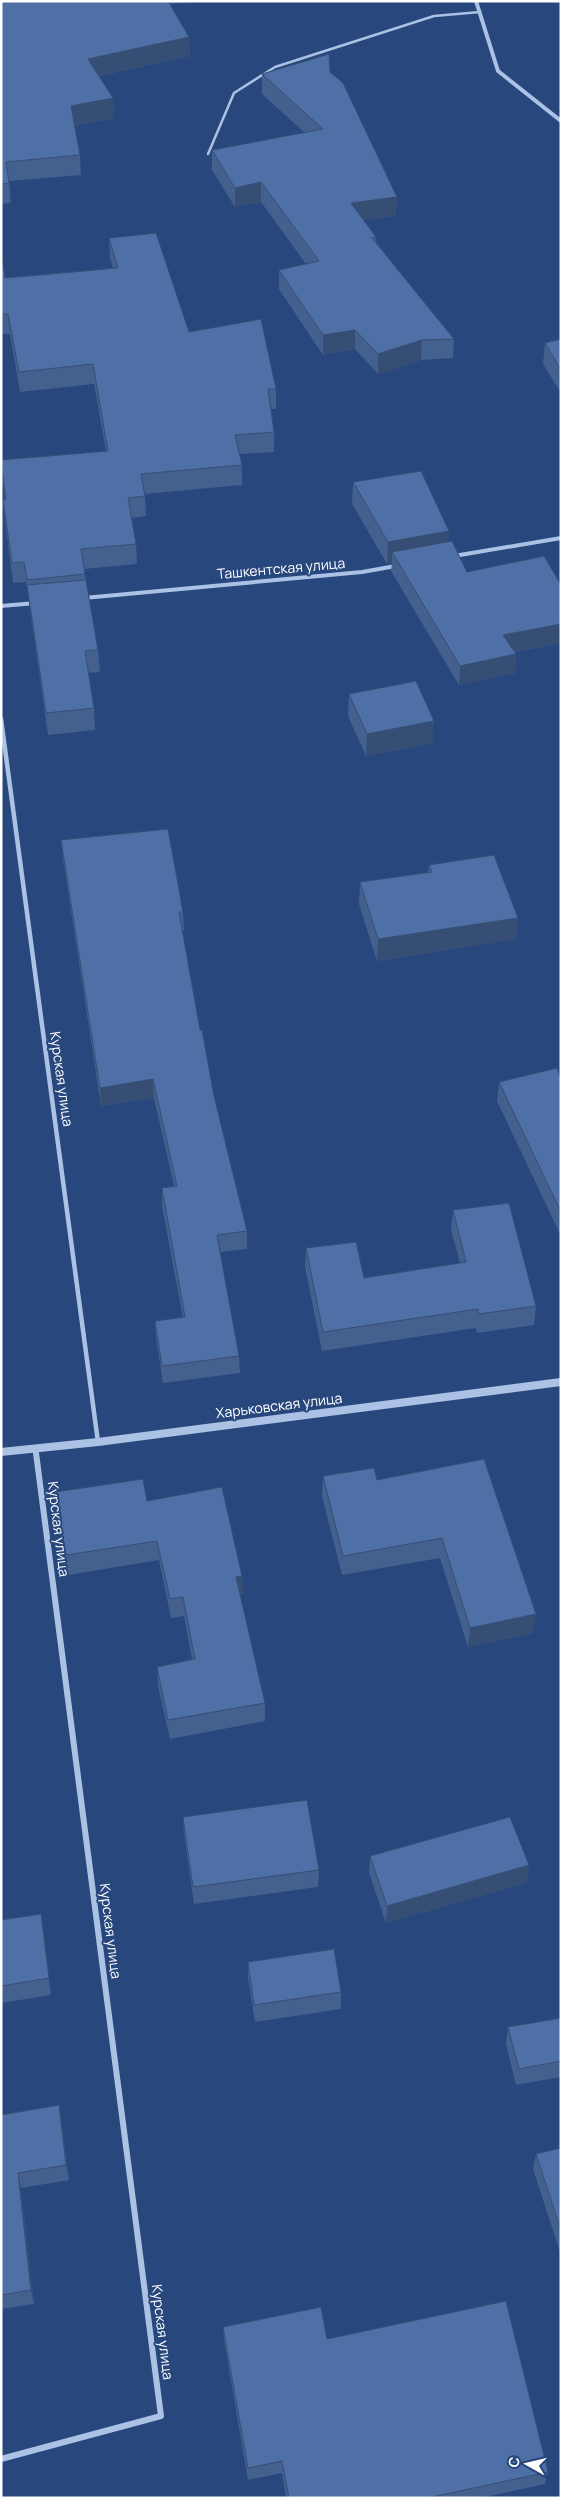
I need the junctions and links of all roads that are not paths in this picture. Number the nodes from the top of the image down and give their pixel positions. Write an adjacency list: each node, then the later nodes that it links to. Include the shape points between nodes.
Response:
1 (476, 1): 2 (street)
2 (480, 12): 3 (street, via 498,71); 4 (lane, via 434,16 276,67 234,93)
3 (561, 121)
4 (208, 154)
5 (561, 538): 6 (street)
6 (447, 558)
7 (400, 565): 8 (street, Ташкентская улица, via 362,572)
8 (79, 598)
9 (40, 602): 10 (street)
10 (1, 606)
11 (1, 719): 13 (street, Курская улица)
12 (561, 1382): 13 (street, Харьковская улица)
13 (98, 1442): 14 (street, Харьковская улица)
14 (36, 1449): 15 (street, Харьковская улица); 16 (street, Курская улица, via 162,2416)
15 (1, 1452)
16 (1, 2460)

